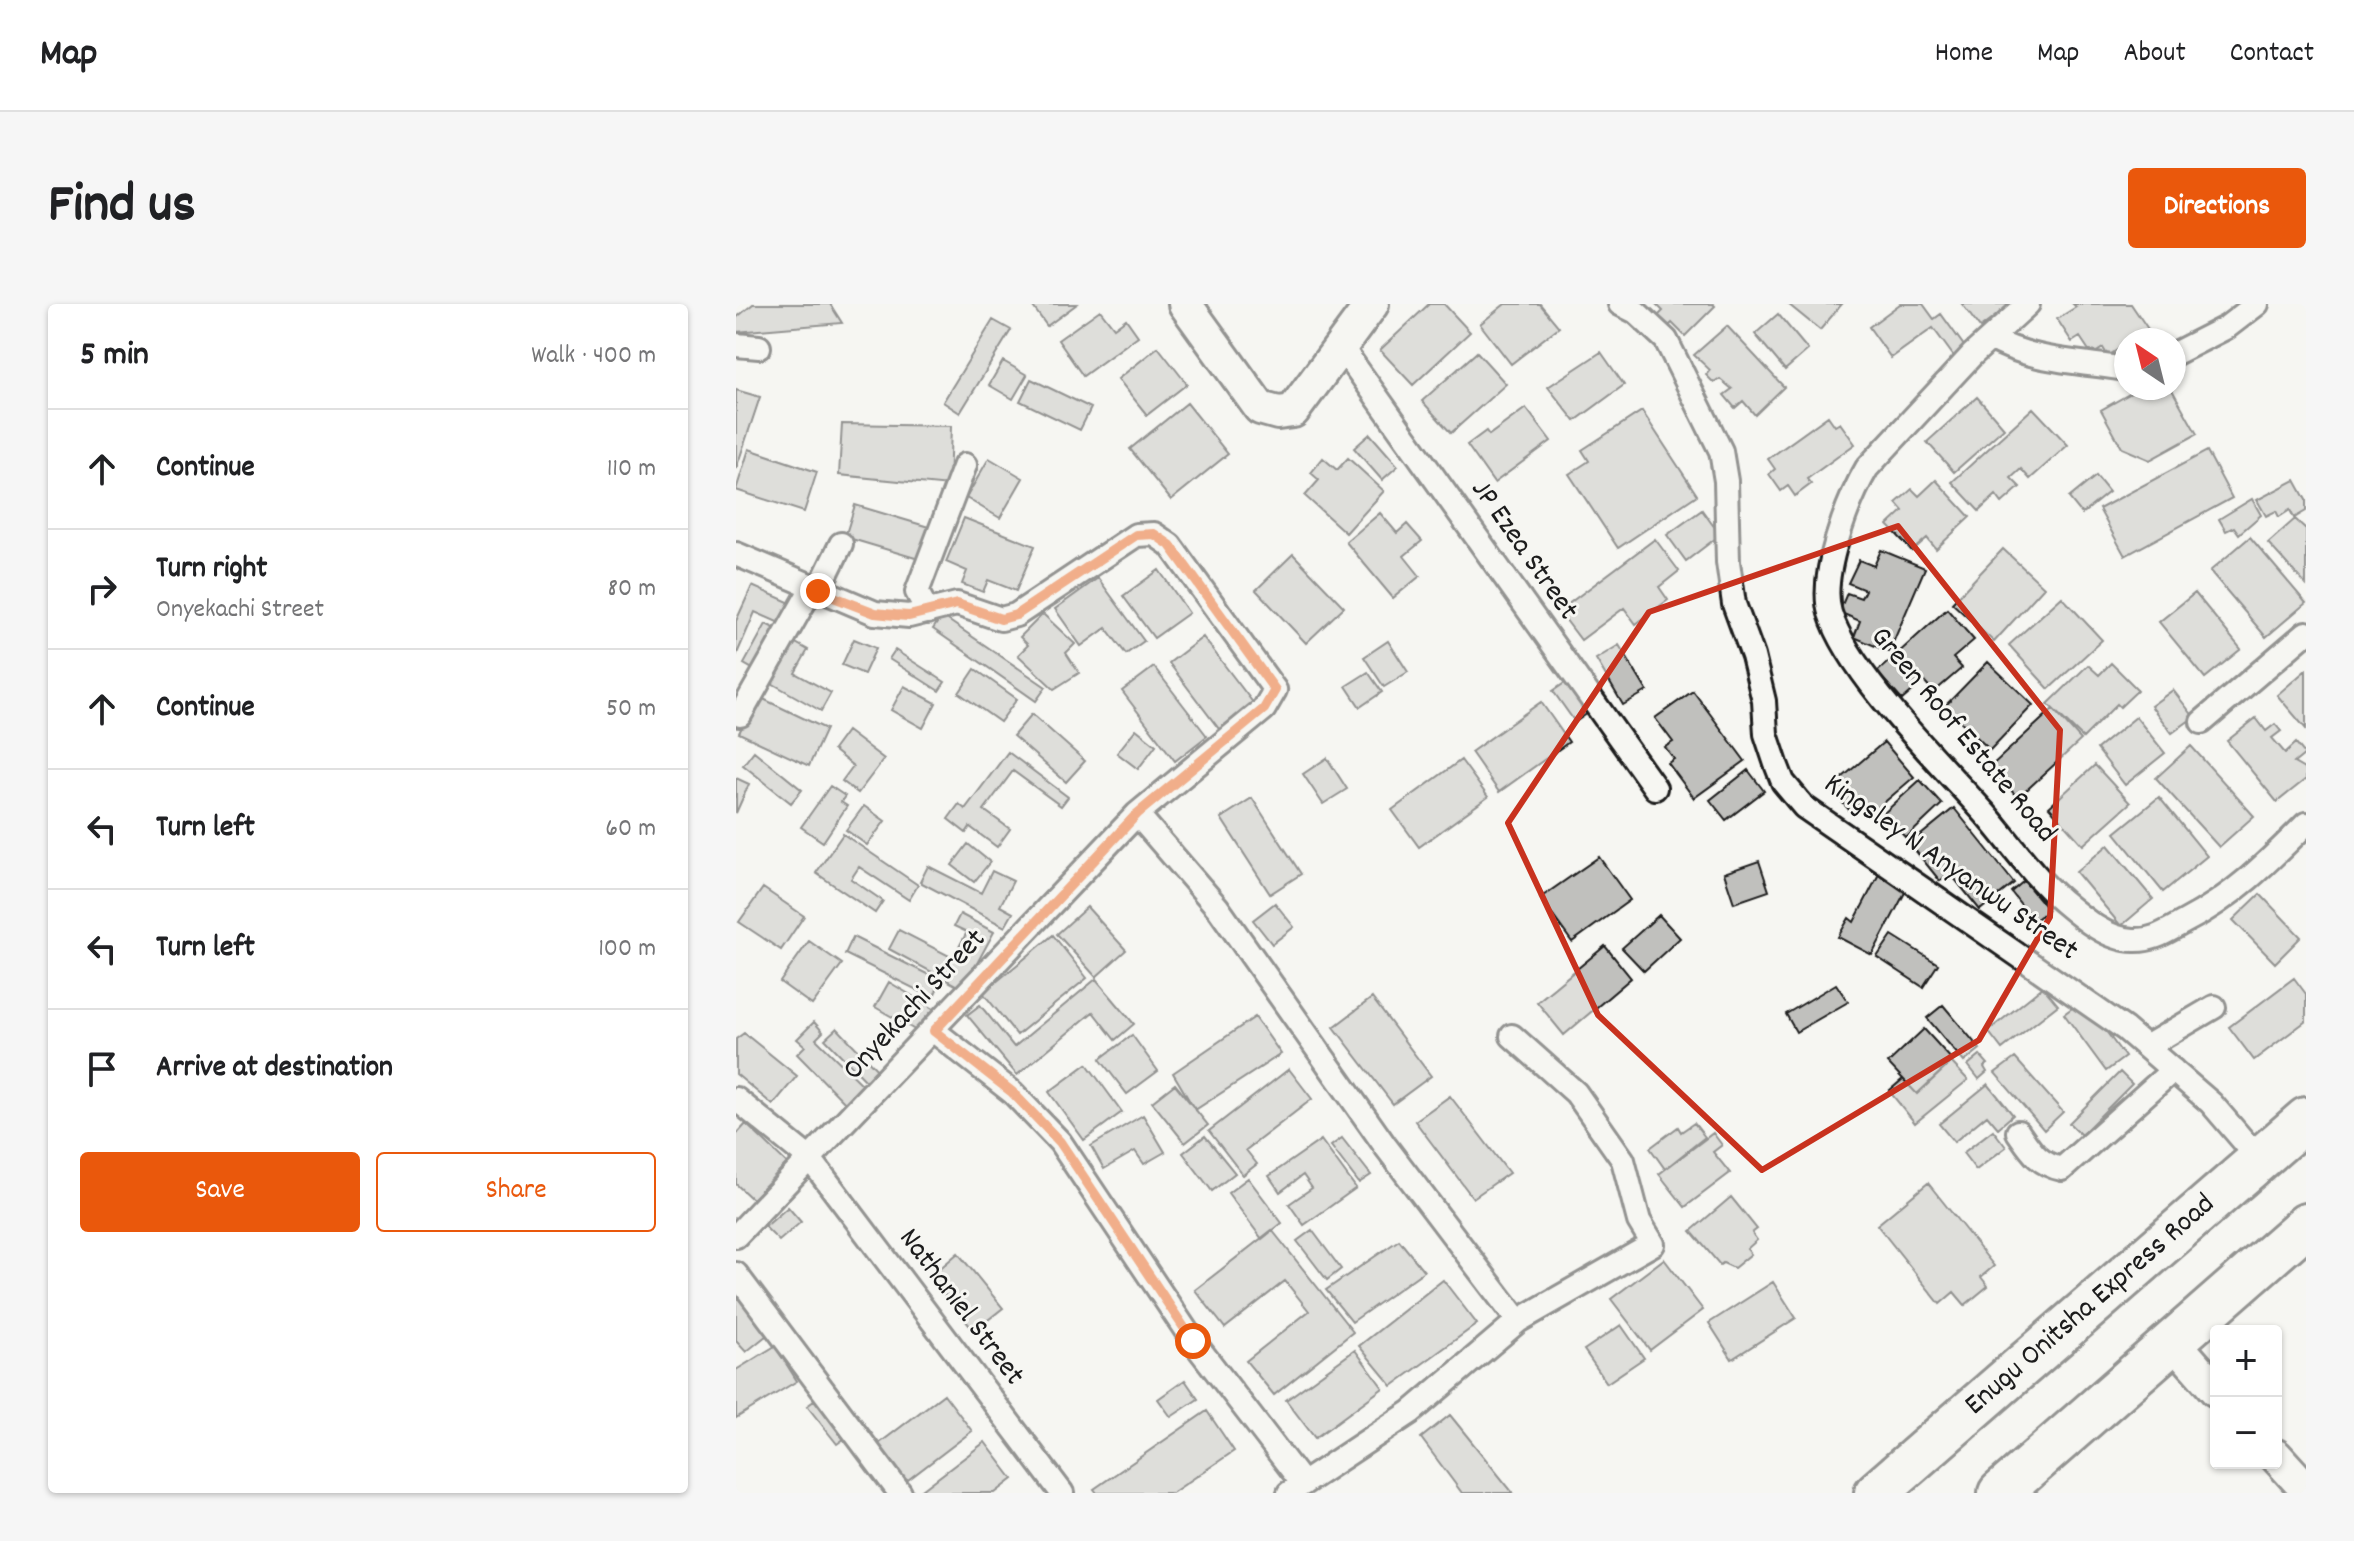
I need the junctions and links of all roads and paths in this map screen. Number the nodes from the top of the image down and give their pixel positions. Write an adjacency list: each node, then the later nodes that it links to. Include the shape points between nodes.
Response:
1 (1185, 304): 9 (main road, via 1260,408 1293,411)
2 (1372, 304): 9 (main road)
3 (1620, 304): 26 (street, Kingsley N Anyanwu Street, via 1666,340 1721,451 1734,604 1753,656 1766,734 1783,782 1804,807)
4 (2028, 304): 6 (street, Green Roof Estate Road)
5 (2257, 304): 10 (street)
6 (1991, 338): 11 (street, via 2039,354); 22 (street, Green Roof Estate Road, via 1867,468 1855,489 1829,574 1830,611 1848,651 2060,899 2108,935 2151,940 2221,903)
7 (736, 345): 8 (street)
8 (759, 347)
9 (1342, 348): 20 (street, JP Ezea Street)
10 (2186, 348)
11 (2114, 367)
12 (965, 465): 16 (street, via 917,592)
13 (841, 544): 15 (street)
14 (736, 554): 15 (street)
15 (815, 590): 16 (street, via 875,613); 18 (street)
16 (928, 612): 21 (street, Onyekachi Street, via 957,604 1001,619 1016,615 1136,535 1154,534 1170,545 1275,690 1264,709)
17 (2306, 633): 19 (street)
18 (740, 715)
19 (2202, 722)
20 (1655, 788)
21 (1137, 814): 24 (street, Onyekachi Street); 36 (street, via 1218,908 1386,1147)
22 (2306, 824)
23 (2214, 1007): 26 (street)
24 (934, 1031): 32 (street, Onyekachi Street); 40 (street, via 1012,1092 1060,1142)
25 (1512, 1036): 36 (street, via 1576,1093 1623,1160 1639,1221 1653,1244)
26 (2146, 1047): 27 (street, Kingsley N Anyanwu Street)
27 (2173, 1070): 30 (street, via 2062,1169 2035,1158); 31 (street, Kingsley N Anyanwu Street, via 2211,1103)
28 (736, 1099): 32 (street, Nathaniel Street)
29 (2306, 1119): 31 (highway, Enugu Onitsha Express Road)
30 (2018, 1132)
31 (2259, 1159): 44 (highway, Enugu Onitsha Express Road)
32 (811, 1160): 34 (street, Onyekachi Street); 43 (street, Nathaniel Street)
33 (2306, 1225): 37 (highway)
34 (736, 1236)
35 (736, 1274): 42 (street)
36 (1518, 1321): 40 (street, via 1411,1412)
37 (2173, 1341): 38 (main road); 45 (highway)
38 (2210, 1383)
39 (2282, 1463): 41 (main road)
40 (1296, 1488)
41 (2306, 1489)
42 (900, 1493)
43 (1062, 1493)
44 (1876, 1493)
45 (2000, 1493)

